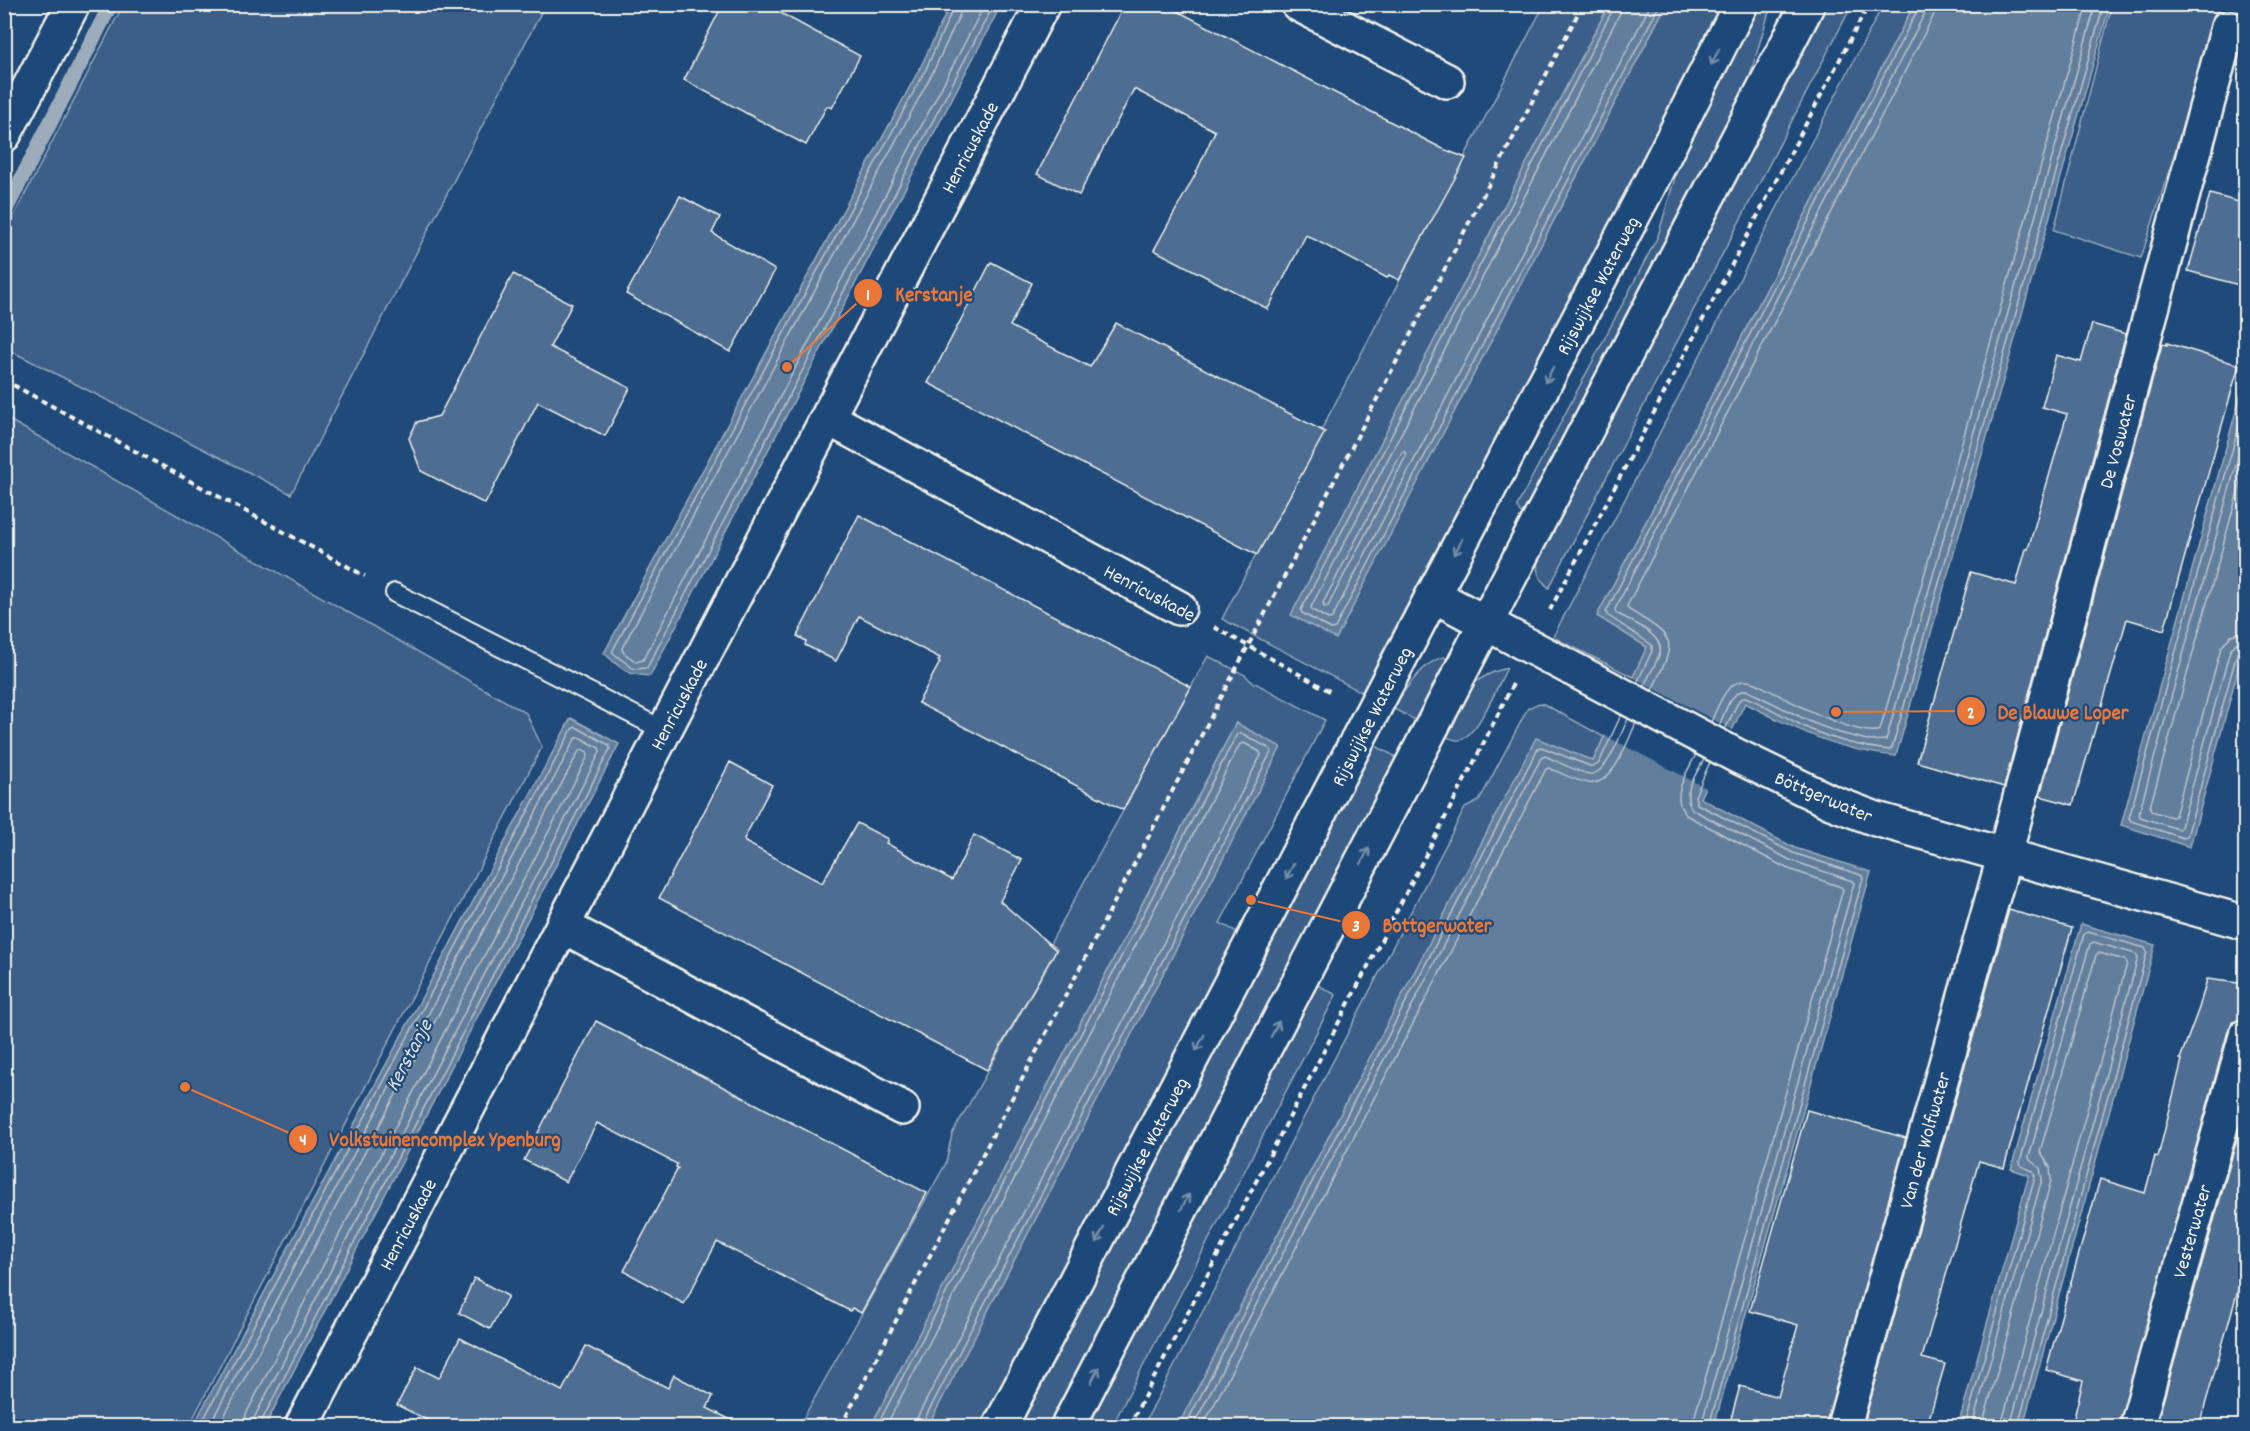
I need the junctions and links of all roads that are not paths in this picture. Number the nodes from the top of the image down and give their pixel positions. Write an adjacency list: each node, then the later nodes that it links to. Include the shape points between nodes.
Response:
1 (73, 4): 8 (street)
2 (1043, 4): 9 (street, Henricuskade)
3 (1298, 4): 7 (street)
4 (1741, 4): 11 (street, Rijswijkse Waterweg, one-way to 11, via 1646,193)
5 (1808, 4): 13 (street)
6 (2228, 27): 15 (street, De Voswater)
7 (1447, 81)
8 (4, 135)
9 (828, 418): 12 (street, Henricuskade); 14 (street, Henricuskade)
10 (395, 592): 14 (lane)
11 (1433, 595): 13 (street, Böttgerwater); 21 (street, Rijswijkse Waterweg, one-way to 21)
12 (1179, 608)
13 (1486, 624): 15 (street, Böttgerwater, via 1831,802); 22 (street, one-way to 13)
14 (664, 731): 17 (street, Henricuskade)
15 (2005, 854): 16 (street, Böttgerwater); 23 (street, Van der Wolfwater)
16 (2246, 923)
17 (562, 926): 19 (street); 20 (street, Henricuskade)
18 (2246, 1036): 24 (street, Vesterwater)
19 (902, 1108)
20 (302, 1426)
21 (1000, 1426)
22 (1068, 1426)
23 (1844, 1426)
24 (2137, 1426)

